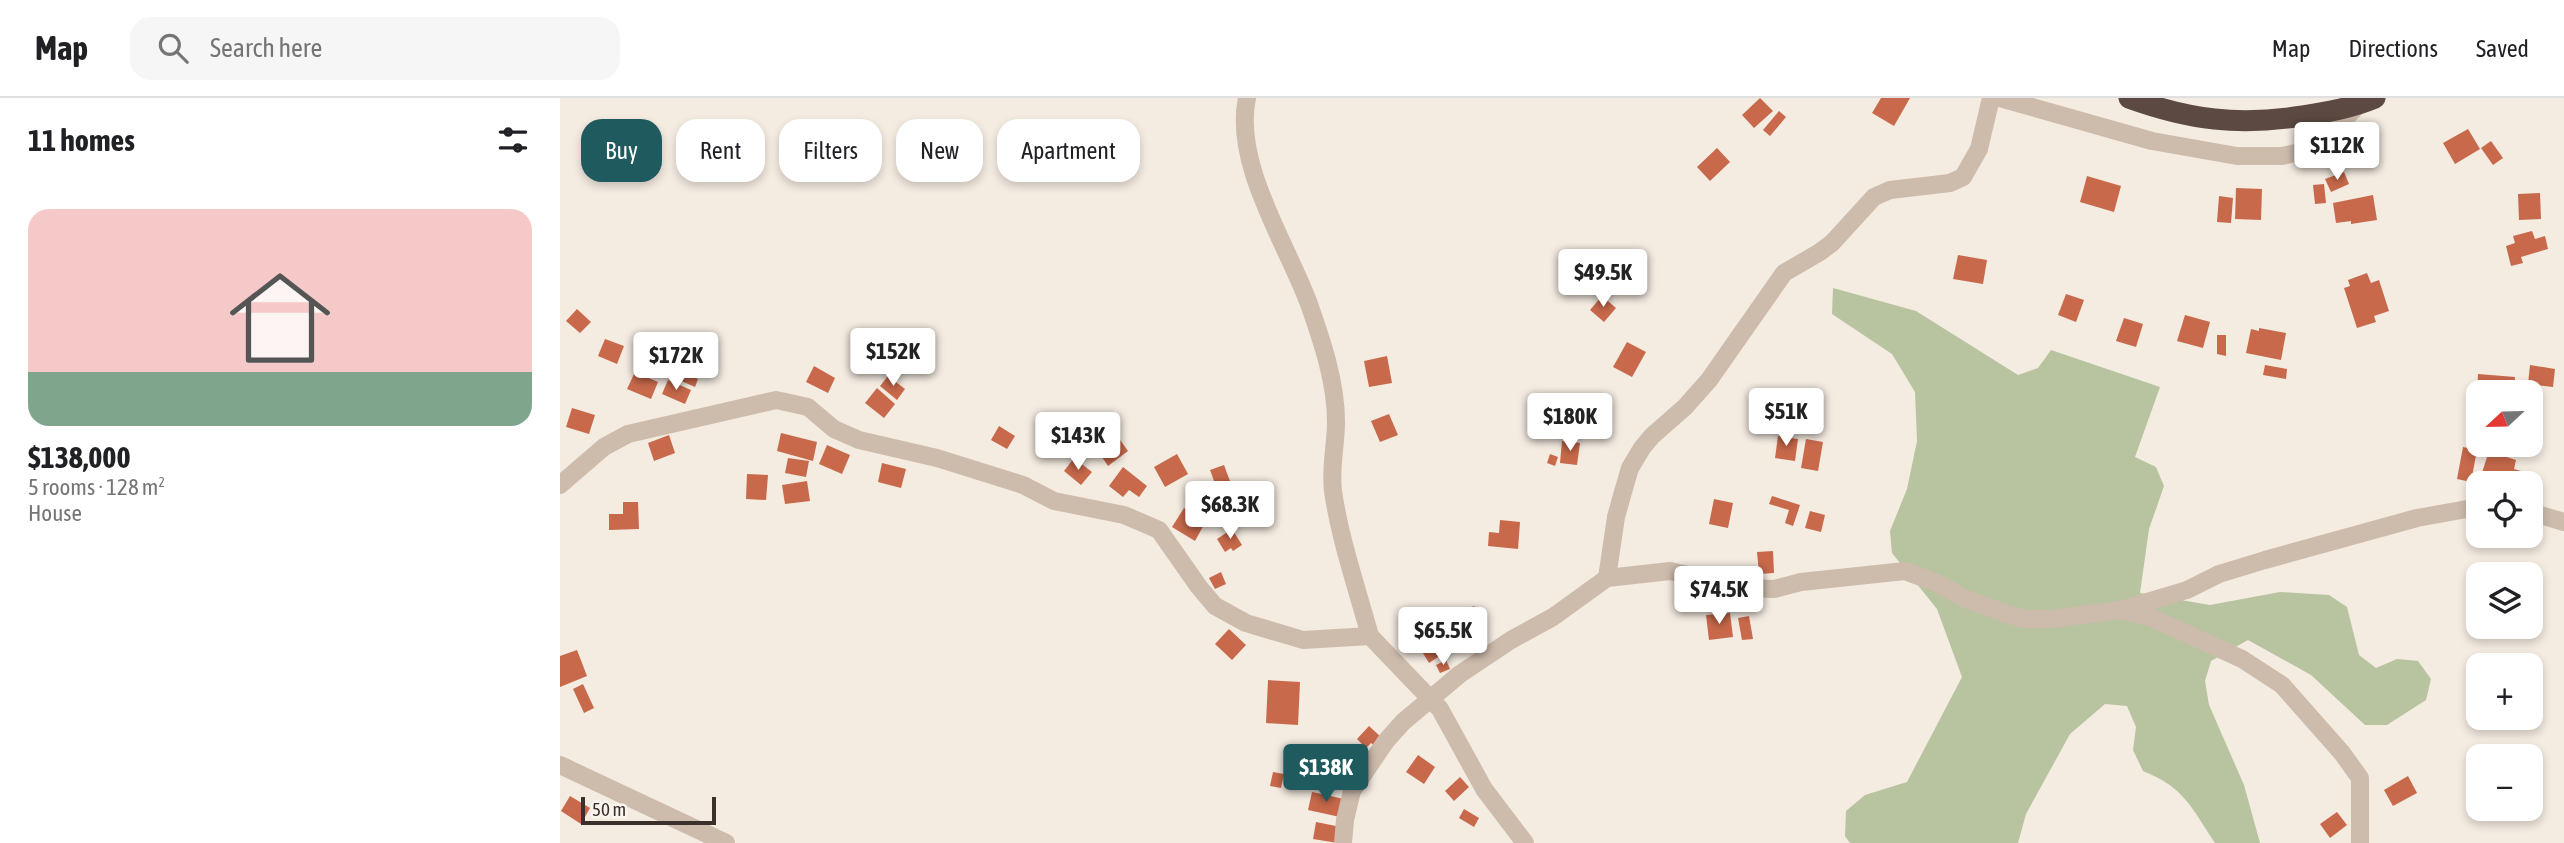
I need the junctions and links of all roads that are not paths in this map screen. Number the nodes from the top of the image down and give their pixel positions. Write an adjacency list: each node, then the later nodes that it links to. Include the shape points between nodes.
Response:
1 (1247, 98): 12 (street, via 1244,123 1253,168 1309,304 1334,388 1337,516)
2 (1991, 98): 10 (street, via 1979,149 1962,177 1874,197 1832,243 1784,273 1709,380 1647,442 1630,468 1616,517)
3 (2000, 98): 5 (street, via 2152,141 2237,156 2282,156 2309,150)
4 (2129, 98): 5 (highway, via 2196,118 2246,122 2281,120)
5 (2366, 102)
6 (560, 485): 12 (street, via 604,447 628,434 776,400 808,407 834,429 859,440 937,458 1023,485 1054,501 1124,515 1159,530 1215,606 1246,623 1303,640)
7 (2466, 509): 11 (street, via 2265,560)
8 (2543, 516): 9 (street)
9 (2564, 522)
10 (1607, 578): 11 (street, via 1670,571 1745,588 1774,589 1905,571 1966,600 2024,619); 13 (street)
11 (2120, 610): 18 (street, via 2150,617 2242,659 2282,685 2360,778)
12 (1370, 636): 13 (street)
13 (1430, 697): 16 (street, via 1386,741 1352,791); 17 (street, via 1484,789)
14 (560, 765): 15 (street)
15 (726, 843)
16 (1343, 843)
17 (1525, 843)
18 (2360, 843)

